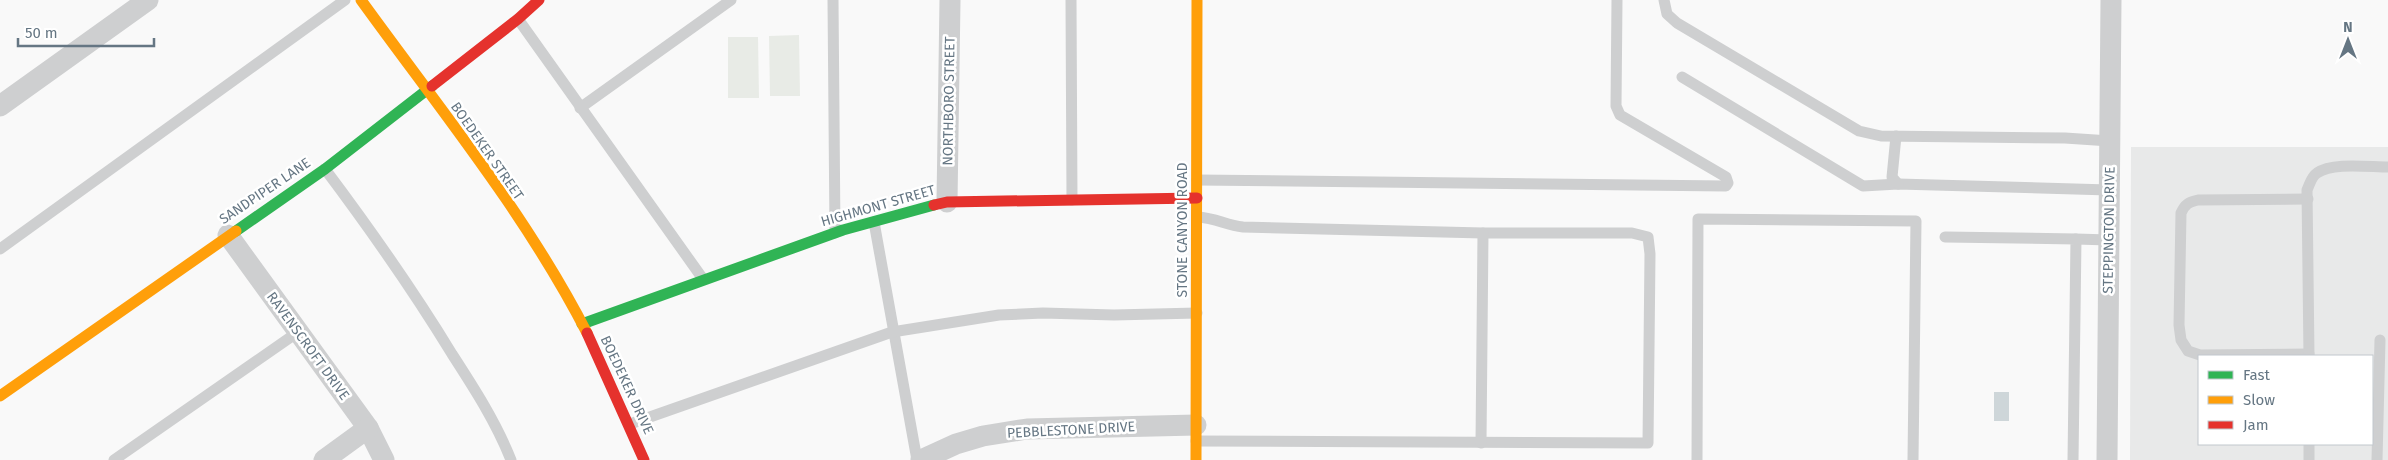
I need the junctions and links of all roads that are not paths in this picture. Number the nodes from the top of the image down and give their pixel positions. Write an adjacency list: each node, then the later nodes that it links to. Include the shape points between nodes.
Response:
1 (148, 0): 16 (street)
2 (345, 0): 37 (lane)
3 (361, 0): 15 (street, BOEDEKER STREET)
4 (539, 0): 13 (street, SANDPIPER LANE)
5 (731, 0): 17 (lane)
6 (834, 0): 31 (lane)
7 (950, 0): 28 (street, NORTHBORO STREET)
8 (1071, 0): 27 (lane)
9 (1197, 0): 22 (street, STONE CANYON ROAD)
10 (1617, 0): 22 (lane, via 1616,106 1620,115 1726,177 1726,186)
11 (1664, 0): 18 (lane, via 1667,14 1677,23 1859,131)
12 (2111, 0): 19 (street, STEPPINGTON DRIVE)
13 (518, 19): 15 (street, SANDPIPER LANE); 17 (lane)
14 (1682, 77): 23 (lane, via 1852,181 1863,186)
15 (426, 91): 21 (street, SANDPIPER LANE); 40 (street, BOEDEKER STREET, via 543,257)
16 (0, 106)
17 (580, 108): 38 (lane)
18 (1896, 136): 19 (lane); 23 (lane, via 1892,177)
19 (2110, 141): 24 (street, STEPPINGTON DRIVE)
20 (2388, 167): 26 (lane, via 2336,167 2317,173 2307,190)
21 (325, 169): 33 (street, SANDPIPER LANE); 54 (lane, via 368,225 431,318 485,406)
22 (1197, 180): 25 (street, STONE CANYON ROAD)
23 (1898, 184): 24 (lane)
24 (2109, 190): 36 (street, STEPPINGTON DRIVE)
25 (1197, 198): 27 (street, HIGHMONT STREET); 29 (street, STONE CANYON ROAD)
26 (2308, 199): 44 (lane); 44 (lane, via 2198,200 2184,206 2181,213 2179,325 2181,340 2188,351 2200,355)
27 (1072, 200): 28 (street, HIGHMONT STREET)
28 (948, 202): 30 (street, HIGHMONT STREET)
29 (1197, 218): 32 (lane, via 1213,218 1230,226); 39 (street, STONE CANYON ROAD)
30 (874, 222): 31 (street, HIGHMONT STREET); 42 (lane)
31 (835, 233): 38 (street, HIGHMONT STREET)
32 (1483, 233): 49 (lane); 49 (lane, via 1632,233 1648,238 1650,254 1648,442)
33 (228, 235): 41 (street, RAVENSCROFT DRIVE); 45 (street, SANDPIPER LANE)
34 (1945, 237): 35 (lane)
35 (2076, 239): 36 (lane); 61 (lane)
36 (2109, 240): 62 (street, STEPPINGTON DRIVE)
37 (0, 249)
38 (703, 279): 40 (street, HIGHMONT STREET)
39 (1197, 313): 42 (lane, via 999,315); 48 (street, STONE CANYON ROAD)
40 (582, 324): 46 (street, BOEDEKER DRIVE)
41 (298, 332): 47 (street, RAVENSCROFT DRIVE); 51 (lane)
42 (892, 332): 46 (lane); 56 (lane)
43 (2380, 340): 64 (lane)
44 (2309, 355)
45 (0, 396)
46 (630, 424): 55 (street, BOEDEKER DRIVE)
47 (368, 428): 52 (street); 53 (street, RAVENSCROFT DRIVE)
48 (1196, 433): 49 (lane); 57 (street, PEBBLESTONE DRIVE, via 1027,429 974,438); 58 (street, STONE CANYON ROAD)
49 (1481, 442)
50 (2309, 445): 63 (lane)
51 (114, 460)
52 (324, 460)
53 (384, 460)
54 (510, 460)
55 (644, 460)
56 (916, 460)
57 (921, 460)
58 (1196, 460)
59 (1697, 460): 60 (lane, via 1698,219 1916,221)
60 (1913, 460)
61 (2073, 460)
62 (2107, 460)
63 (2309, 460)
64 (2377, 460)

